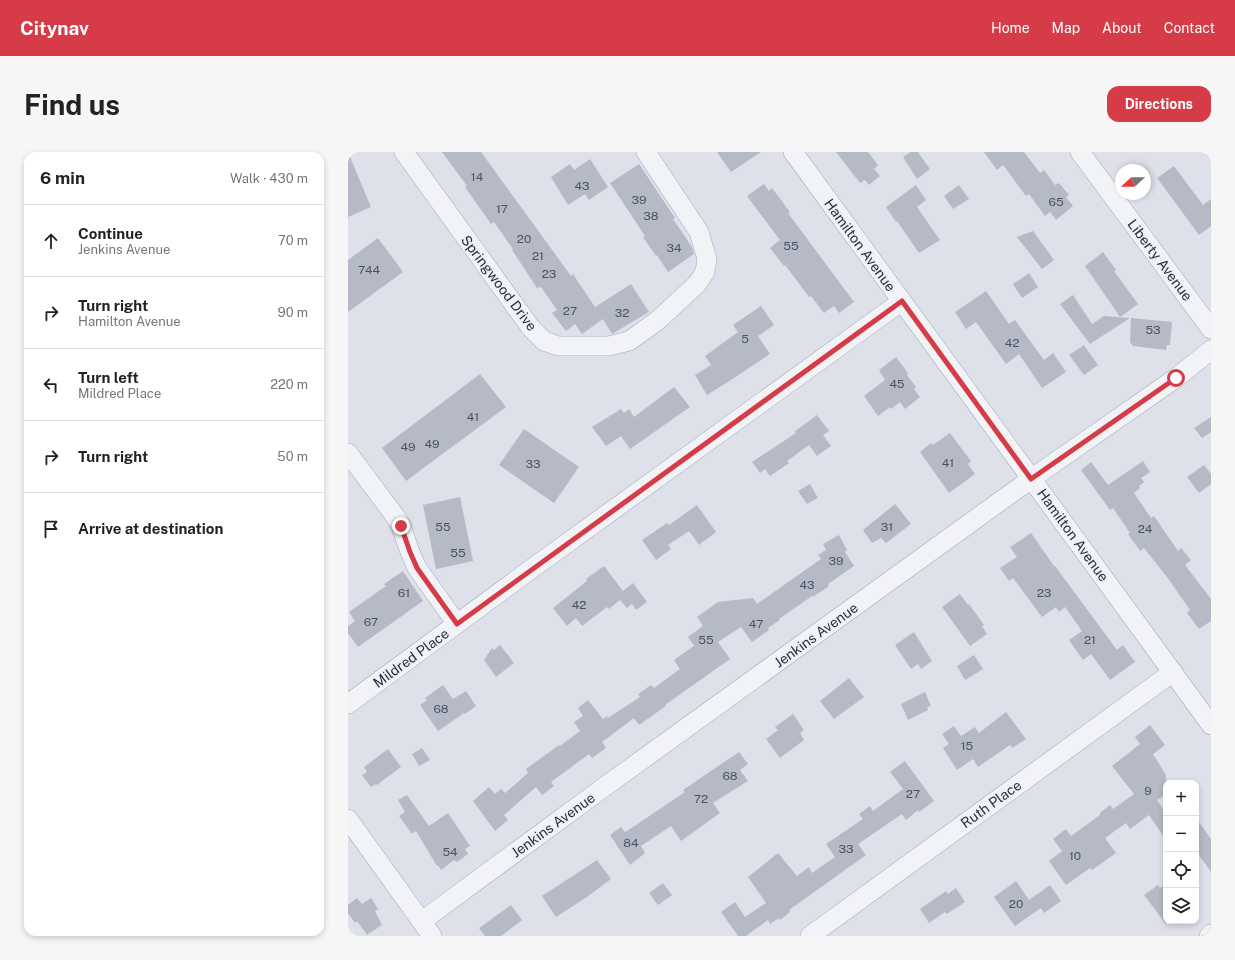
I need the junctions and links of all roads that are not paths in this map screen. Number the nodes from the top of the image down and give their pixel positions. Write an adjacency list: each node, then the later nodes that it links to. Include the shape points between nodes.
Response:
1 (404, 152): 2 (street, Springwood Drive, via 531,328 544,341 558,346 609,346 629,341 657,321 697,284 705,272 707,260 699,232)
2 (646, 152)
3 (793, 152): 5 (street, Hamilton Avenue)
4 (1080, 152): 6 (street, Liberty Avenue)
5 (902, 301): 9 (street, Hamilton Avenue); 10 (street, Mildred Place)
6 (1211, 329)
7 (1211, 350): 9 (street, Jenkins Avenue, via 1176,378)
8 (348, 453): 10 (street, via 395,516 417,568)
9 (1031, 479): 11 (street, Hamilton Avenue); 15 (street, Jenkins Avenue, via 620,776)
10 (457, 624): 12 (street, Mildred Place)
11 (1173, 672): 13 (street, Hamilton Avenue); 16 (street, Ruth Place)
12 (348, 704)
13 (1211, 725)
14 (348, 819): 15 (street)
15 (427, 929)
16 (810, 936)

